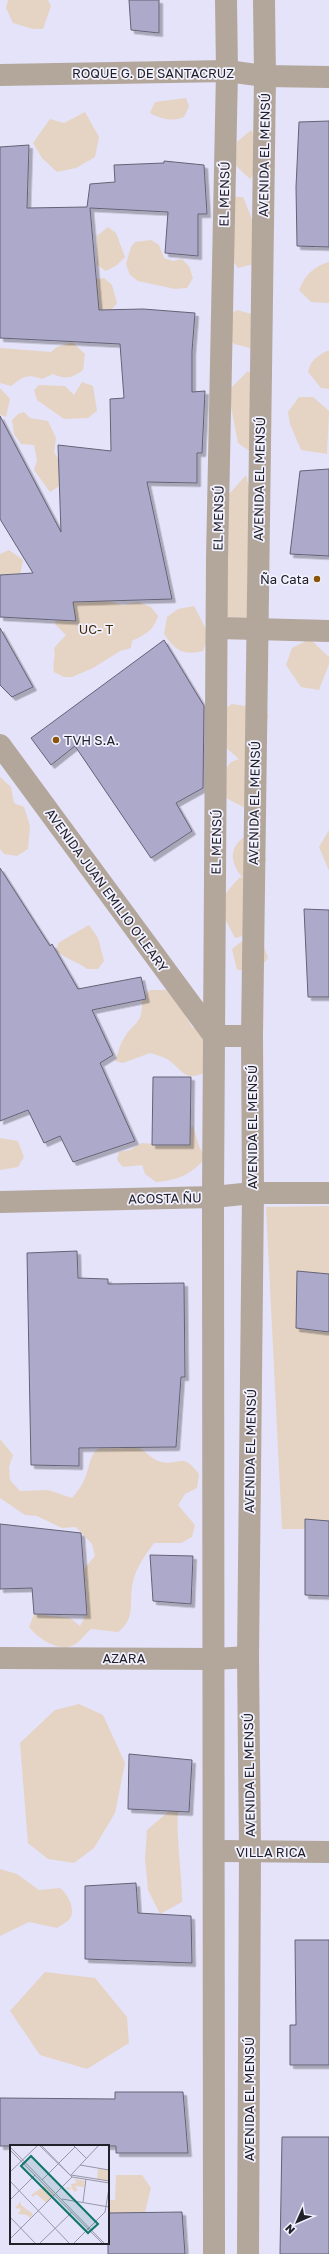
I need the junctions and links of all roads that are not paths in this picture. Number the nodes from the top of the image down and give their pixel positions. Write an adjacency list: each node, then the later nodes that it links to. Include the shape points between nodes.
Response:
1 (226, 0): 3 (street, EL MENSÚ)
2 (264, 0): 5 (street, AVENIDA EL MENSÚ)
3 (227, 71): 4 (street, ROQUE G. DE SANTACRUZ); 5 (street, ROQUE G. DE SANTACRUZ); 7 (street, EL MENSÚ, via 217,558)
4 (0, 75)
5 (265, 76): 6 (street, ROQUE G. DE SANTACRUZ); 8 (street, AVENIDA EL MENSÚ)
6 (329, 77)
7 (218, 628): 8 (street); 11 (street, EL MENSÚ)
8 (256, 630): 9 (street); 12 (street, AVENIDA EL MENSÚ)
9 (329, 632)
10 (0, 745): 11 (street, AVENIDA JUAN EMILIO O'LEARY)
11 (214, 1036): 12 (street); 15 (street)
12 (252, 1036): 13 (street, AVENIDA EL MENSÚ)
13 (252, 1193): 14 (street, ACOSTA ÑU); 15 (street, ACOSTA ÑU); 17 (street, AVENIDA EL MENSÚ)
14 (329, 1193)
15 (213, 1197): 16 (street, ACOSTA ÑU); 19 (street)
16 (0, 1202)
17 (248, 1657): 19 (street, AZARA); 21 (street, AVENIDA EL MENSÚ)
18 (0, 1658): 19 (street, AZARA)
19 (214, 1659): 20 (street)
20 (214, 1851): 21 (street, VILLA RICA); 23 (street)
21 (250, 1852): 22 (street, VILLA RICA); 24 (street, AVENIDA EL MENSÚ)
22 (329, 1852)
23 (214, 2254)
24 (248, 2254)

